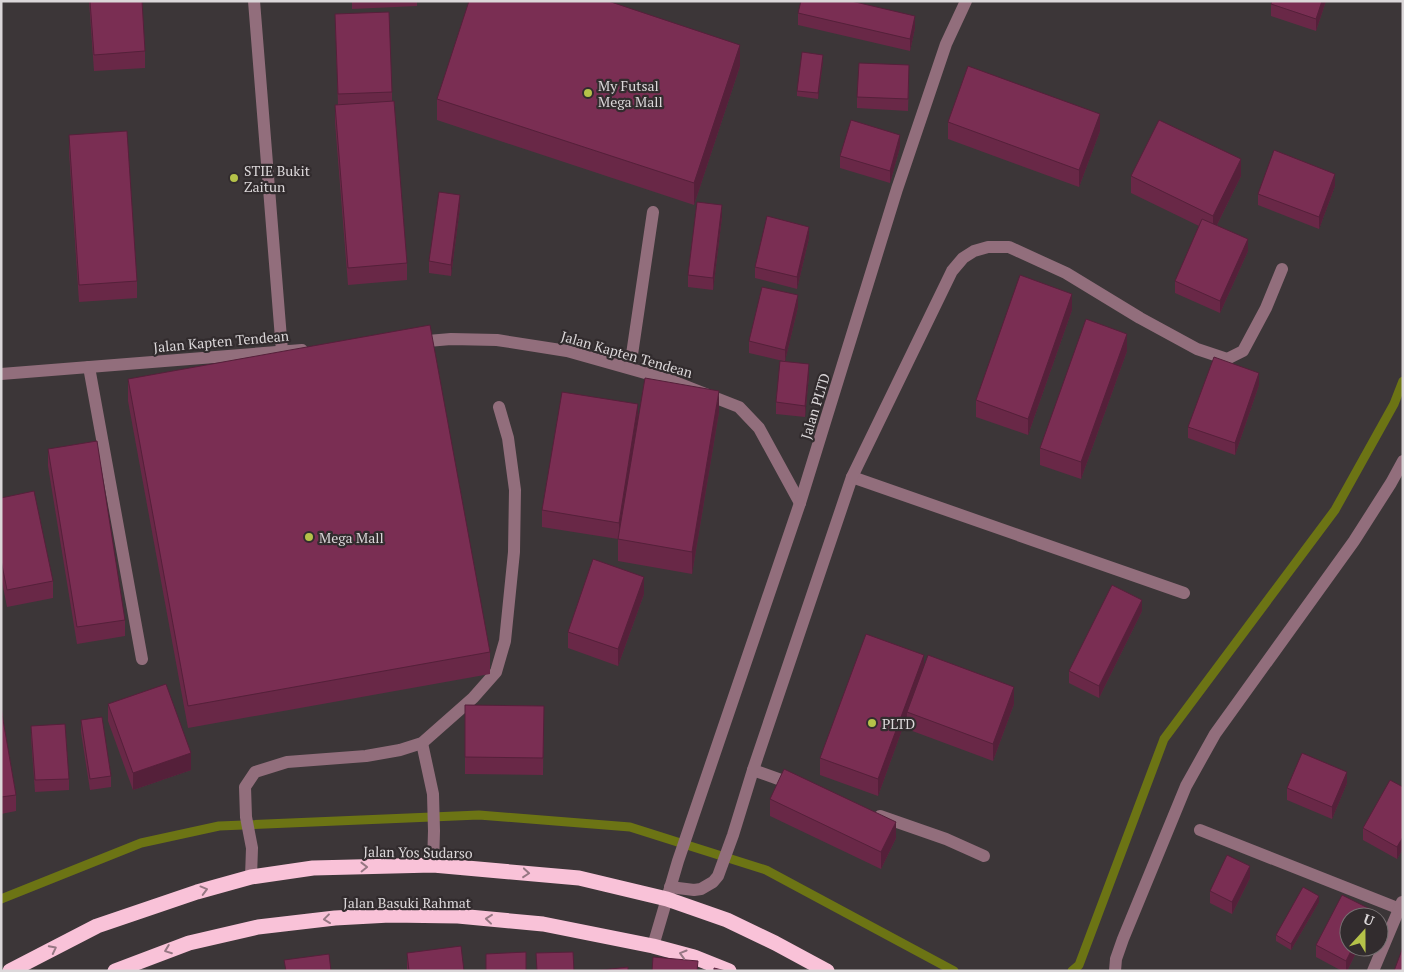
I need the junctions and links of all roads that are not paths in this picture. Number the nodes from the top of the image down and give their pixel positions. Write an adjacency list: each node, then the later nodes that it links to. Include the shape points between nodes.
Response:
1 (254, 1): 7 (street)
2 (966, 1): 14 (street, Jalan PLTD, via 946,44 897,190)
3 (653, 212): 9 (street)
4 (1282, 268): 13 (street, via 1266,308 1243,351 1227,359 1197,349 1066,273 1009,247 988,246 974,251 952,271)
5 (402, 343): 9 (street, Jalan Kapten Tendean, via 497,340 567,351)
6 (312, 349): 7 (street, Jalan Kapten Tendean)
7 (282, 351): 8 (street, Jalan Kapten Tendean)
8 (89, 367): 10 (street, Jalan Kapten Tendean); 16 (street)
9 (630, 368): 14 (street, Jalan Kapten Tendean, via 739,407 759,428)
10 (1, 374)
11 (499, 407): 17 (street, via 508,438 515,490 514,552 505,641 496,672 473,698)
12 (1403, 461): 32 (street, via 1354,541 1214,734 1186,786 1123,939)
13 (852, 477): 15 (street); 18 (street)
14 (800, 503): 25 (street, Jalan PLTD)
15 (1184, 593)
16 (142, 659)
17 (422, 743): 23 (street, via 433,794); 24 (street, via 366,756 287,762 254,772 246,787 246,817 252,848)
18 (753, 770): 19 (street); 25 (street, via 718,876 701,889)
19 (808, 790)
20 (872, 813): 22 (street)
21 (1200, 830): 26 (street)
22 (984, 856)
23 (433, 866): 24 (highway, Jalan Yos Sudarso, one-way to 23, via 312,868); 25 (highway, Jalan Yos Sudarso, one-way to 25, via 579,878)
24 (251, 877): 28 (highway, Jalan Yos Sudarso, one-way to 24, via 97,926)
25 (669, 893): 27 (street, Jalan PLTD); 31 (highway, Jalan Yos Sudarso, via 775,942)
26 (1401, 905): 33 (street)
27 (653, 946): 29 (highway, Jalan Basuki Rahmat, one-way to 29, via 543,924 458,916 390,915 258,928 189,942); 30 (highway, Jalan Basuki Rahmat, one-way to 27)
28 (10, 971)
29 (115, 971)
30 (729, 971)
31 (827, 971)
32 (1115, 971)
33 (1372, 971)

